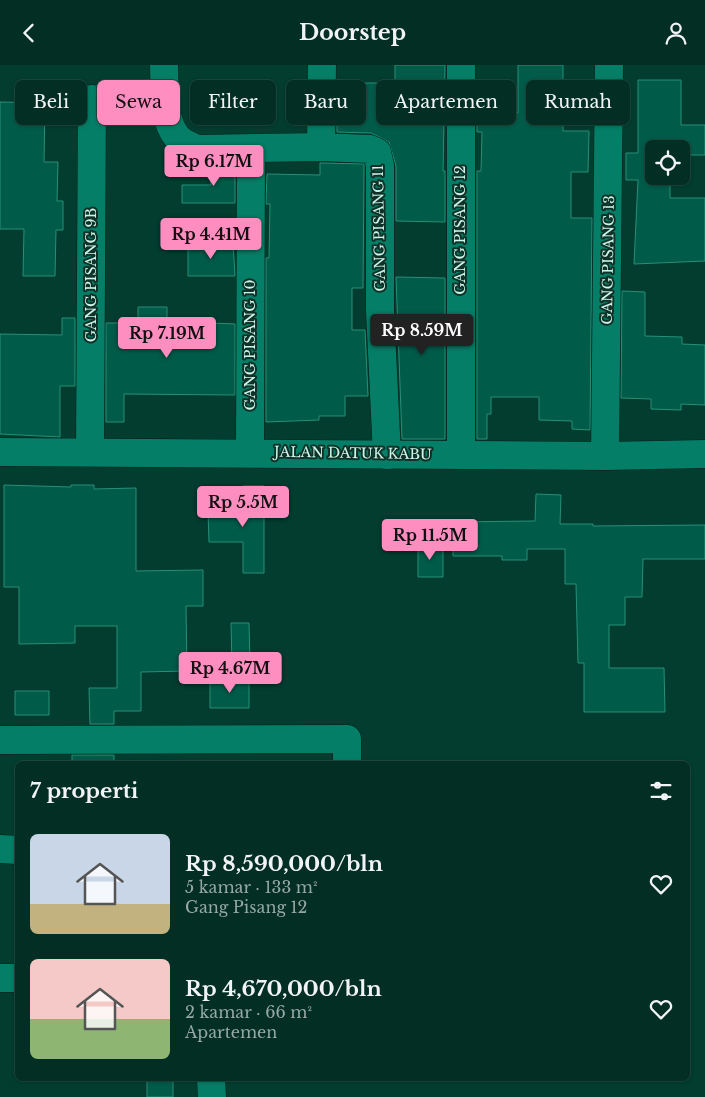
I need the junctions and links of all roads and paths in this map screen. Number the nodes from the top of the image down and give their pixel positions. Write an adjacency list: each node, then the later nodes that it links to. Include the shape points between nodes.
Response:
1 (164, 65): 7 (street, via 168,116 177,137 197,149)
2 (322, 65): 6 (street)
3 (461, 65): 13 (street, GANG PISANG 12)
4 (610, 65): 14 (street, GANG PISANG 13)
5 (92, 99): 9 (street, GANG PISANG 9B)
6 (321, 147): 7 (street); 12 (street, GANG PISANG 11, via 377,152 380,166 380,311)
7 (252, 148): 10 (street, GANG PISANG 10)
8 (0, 451): 9 (street, JALAN DATUK KABU)
9 (90, 452): 10 (street, JALAN DATUK KABU)
10 (250, 452): 12 (street, JALAN DATUK KABU)
11 (705, 454): 14 (street, JALAN DATUK KABU)
12 (387, 455): 13 (street, JALAN DATUK KABU)
13 (461, 455): 14 (street, JALAN DATUK KABU)
14 (605, 456)
15 (0, 740): 16 (street, via 347,739)
16 (347, 761)
17 (0, 849): 18 (street)
18 (15, 850)
19 (0, 978): 20 (street)
20 (15, 978)
21 (211, 1081): 22 (street)
22 (212, 1097)

